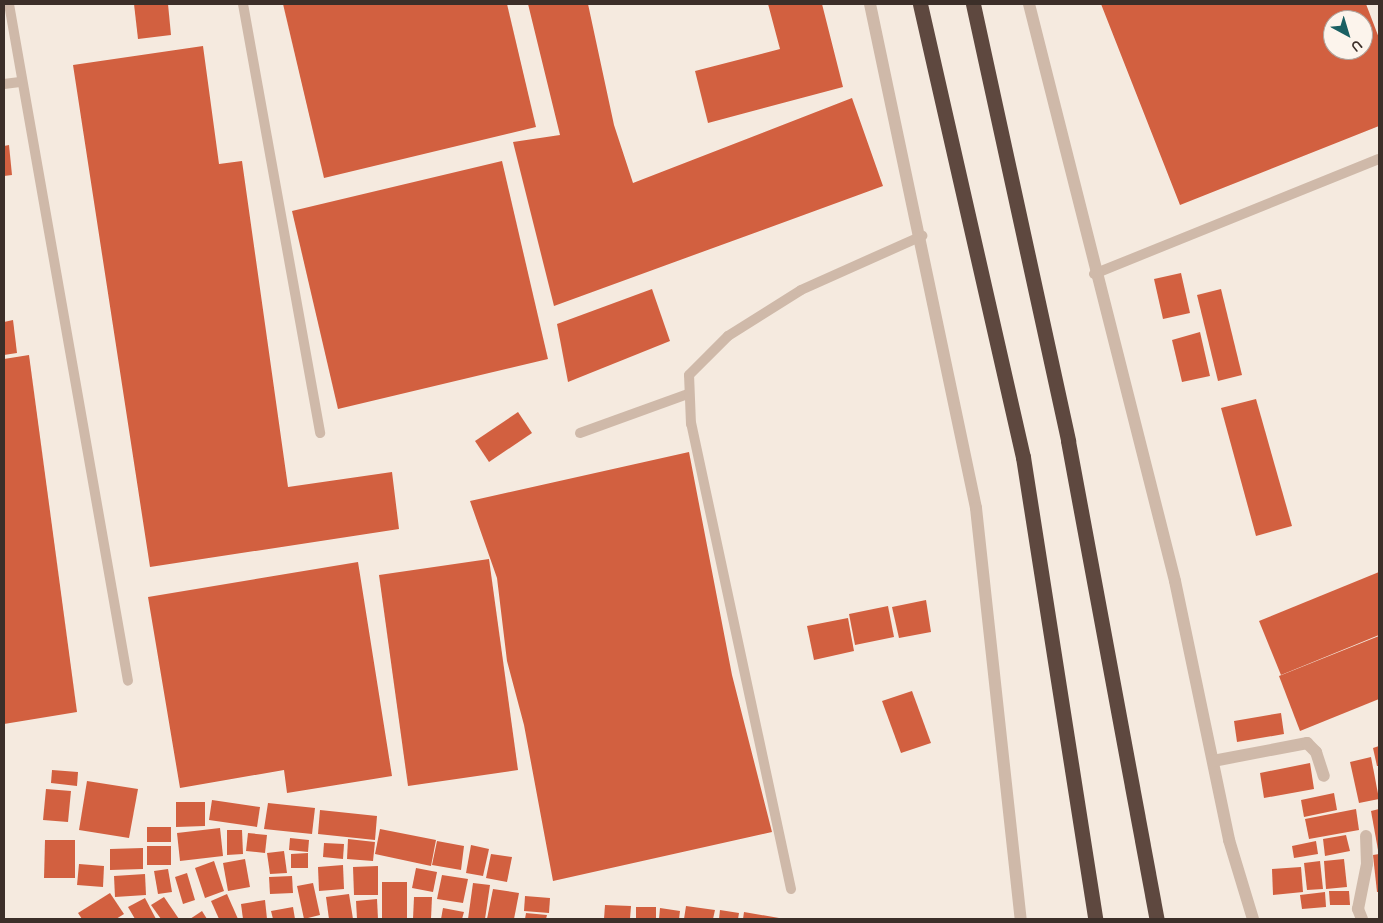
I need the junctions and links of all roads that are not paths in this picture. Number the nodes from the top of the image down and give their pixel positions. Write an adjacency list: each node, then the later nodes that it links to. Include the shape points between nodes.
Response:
1 (9, 4): 7 (lane)
2 (243, 4): 13 (lane)
3 (870, 4): 10 (street)
4 (920, 4): 21 (highway, via 1023,457)
5 (973, 4): 22 (highway, via 1068,441)
6 (1029, 4): 11 (street)
7 (20, 82): 8 (lane); 15 (lane)
8 (4, 84)
9 (1379, 159): 11 (lane)
10 (922, 236): 12 (lane, via 801,290 728,336 689,375); 20 (street, via 976,508)
11 (1094, 274): 16 (street, via 1175,581)
12 (688, 394): 14 (lane); 19 (lane)
13 (320, 433)
14 (580, 433)
15 (128, 681)
16 (1213, 761): 17 (street, via 1307,743 1316,752); 23 (street)
17 (1324, 776)
18 (1366, 836): 24 (street, via 1367,864 1358,909)
19 (791, 889)
20 (1021, 919)
21 (1095, 919)
22 (1157, 919)
23 (1253, 919)
24 (1362, 919)

